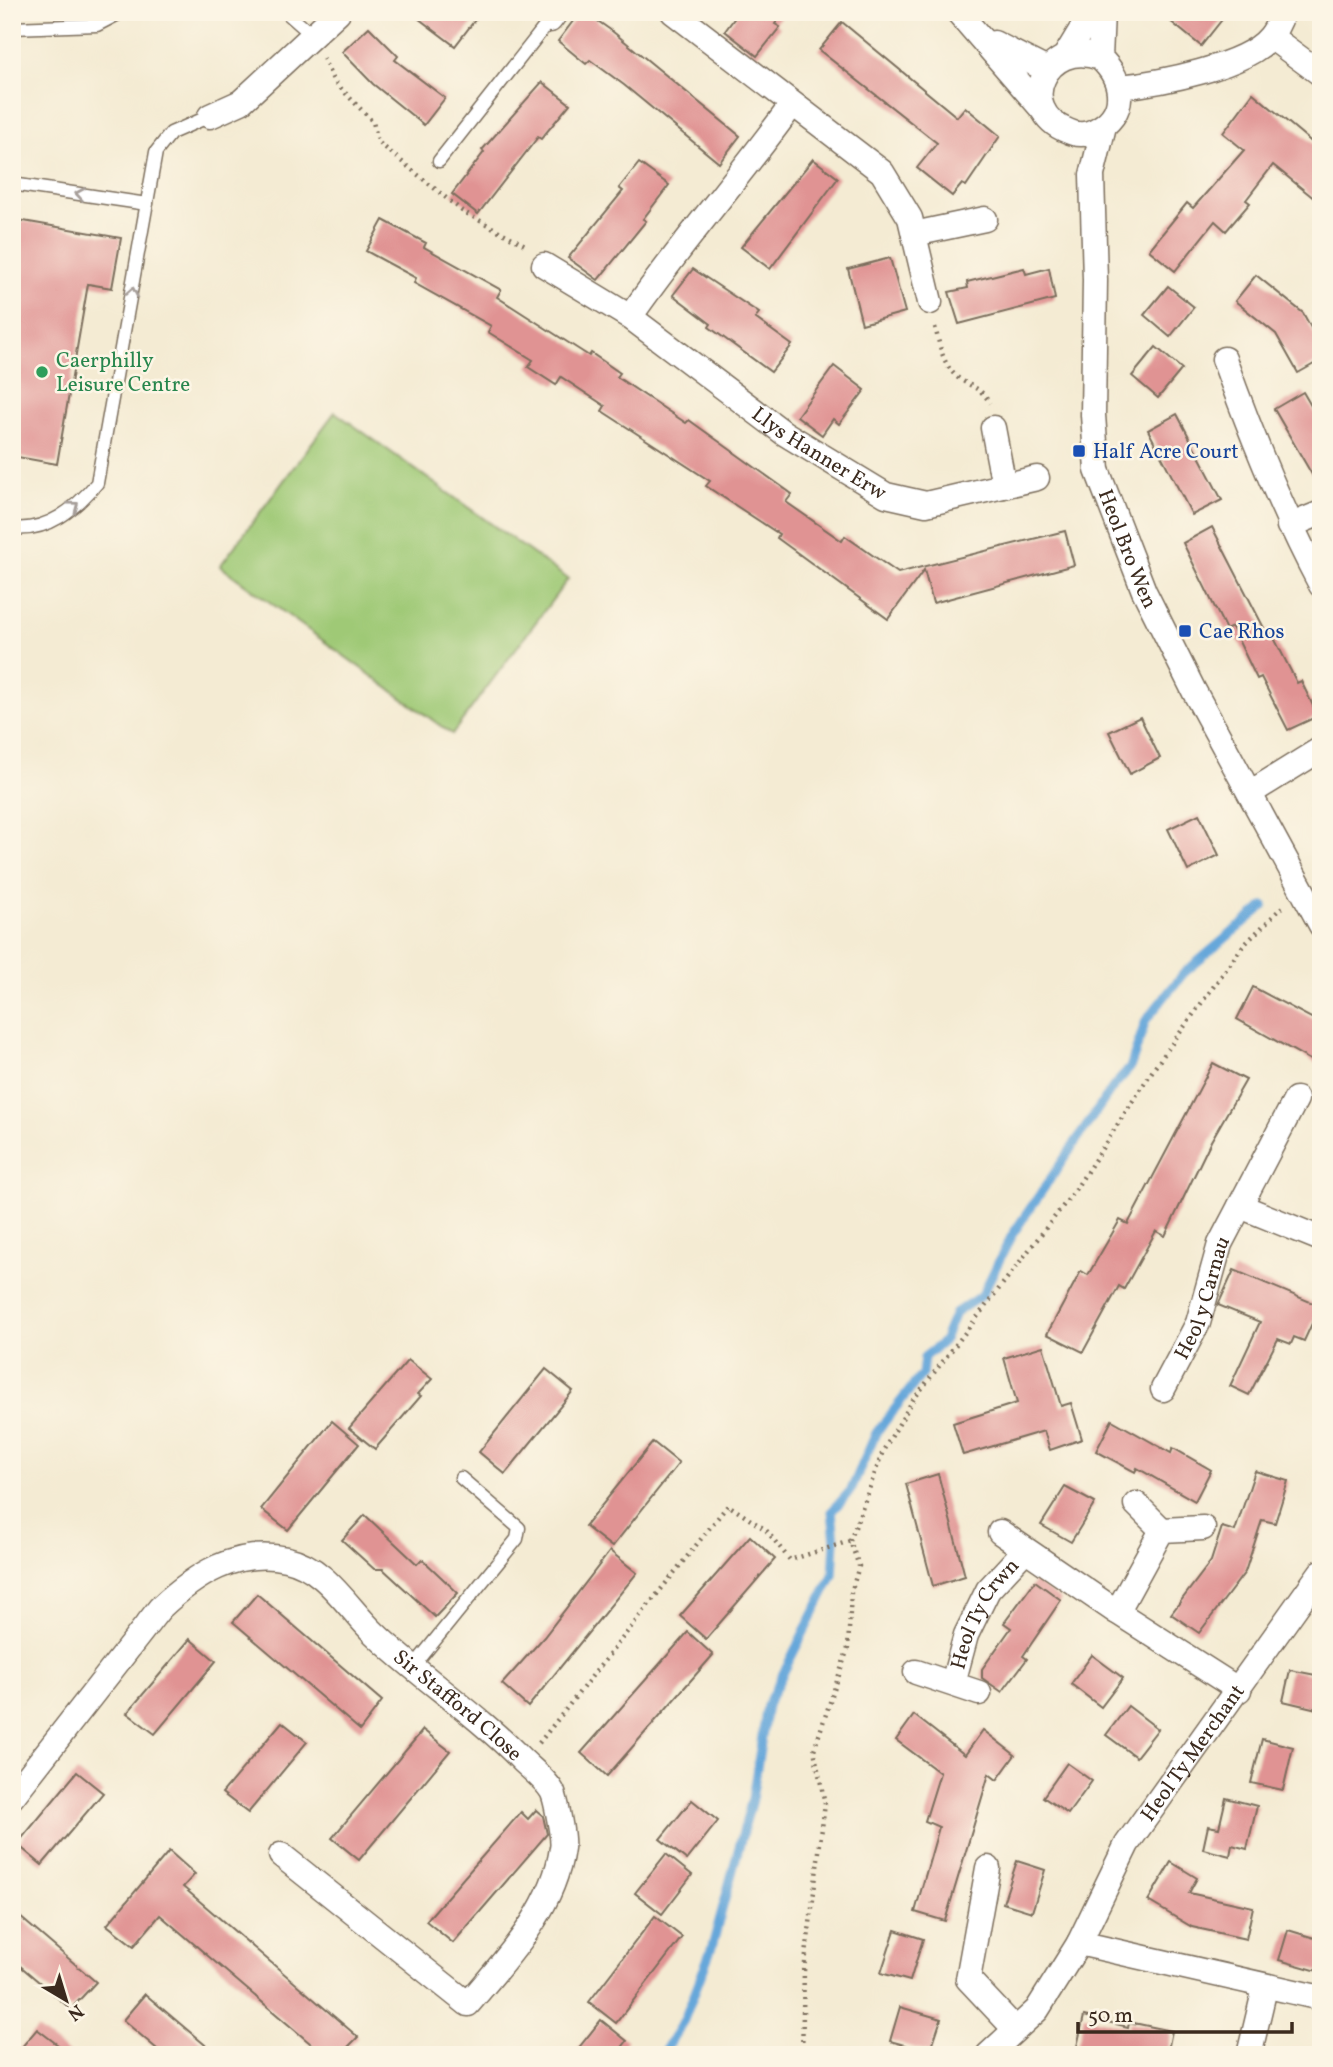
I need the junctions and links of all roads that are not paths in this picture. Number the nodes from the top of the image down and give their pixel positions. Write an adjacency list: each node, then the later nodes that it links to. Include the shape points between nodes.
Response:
1 (122, 12): 10 (lane, via 97,25)
2 (286, 12): 11 (lane)
3 (338, 12): 11 (street)
4 (958, 12): 13 (street)
5 (1092, 12): 14 (street)
6 (1102, 12): 15 (street)
7 (1283, 12): 12 (street)
8 (680, 14): 19 (street)
9 (553, 16): 23 (lane)
10 (12, 28)
11 (312, 35): 20 (street, via 241,102)
12 (1271, 37): 17 (street); 18 (street, via 1257,48 1194,74)
13 (984, 38): 16 (street); 21 (street)
14 (1066, 55): 15 (street); 16 (street)
15 (1100, 58): 18 (street, via 1114,70)
16 (1047, 70): 21 (street, via 1039,95)
17 (1321, 74)
18 (1120, 87): 22 (street, Heol Bro Wen, via 1118,109)
19 (791, 106): 28 (street, via 882,172 910,218); 31 (street)
20 (210, 116): 26 (lane, via 171,133 156,152)
21 (1050, 118): 22 (street, via 1073,134); 24 (street)
22 (1104, 126): 24 (street, Heol Bro Wen)
23 (439, 161)
24 (1092, 175): 42 (street, Heol Bro Wen, via 1097,470 1144,591)
25 (12, 184): 26 (lane, one-way to 25)
26 (148, 204): 38 (lane, one-way to 26, via 52,521 80,503 97,483)
27 (985, 219): 28 (street)
28 (914, 234): 30 (street)
29 (544, 265): 31 (street, Llys Hanner Erw)
30 (930, 302)
31 (630, 317): 35 (street, Llys Hanner Erw, via 785,433 886,495 926,503)
32 (1224, 359): 37 (street)
33 (993, 428): 35 (street)
34 (1037, 478): 35 (street, Llys Hanner Erw)
35 (1004, 486)
36 (1321, 513): 37 (street)
37 (1289, 526): 40 (street)
38 (15, 528): 39 (lane)
39 (12, 542)
40 (1321, 585)
41 (1321, 749): 42 (street)
42 (1250, 793): 43 (street, Heol Bro Wen)
43 (1321, 925)
44 (1296, 1099): 45 (street, Heol y Carnau)
45 (1240, 1206): 46 (street); 47 (street, Heol y Carnau, via 1220,1244 1198,1324)
46 (1321, 1239)
47 (1163, 1389)
48 (461, 1478): 56 (lane, via 519,1528 517,1539)
49 (1136, 1504): 51 (street)
50 (1203, 1528): 51 (street)
51 (1163, 1530): 55 (street)
52 (1000, 1532): 53 (street, Heol Ty Crwn)
53 (1025, 1550): 55 (street, Heol Ty Crwn); 58 (street, Heol Ty Crwn, via 988,1590 966,1635)
54 (1321, 1572): 59 (street, Heol Ty Merchant)
55 (1117, 1612): 59 (street, Heol Ty Crwn)
56 (414, 1666): 61 (street, Sir Stafford Close, via 375,1634 314,1569 288,1559 257,1555 225,1563 201,1574 160,1608); 62 (street, Sir Stafford Close, via 488,1725 552,1791 563,1846 543,1907 516,1947 468,2004)
57 (916, 1672): 58 (street, Heol Ty Crwn)
58 (953, 1683): 60 (street, Heol Ty Crwn)
59 (1239, 1690): 64 (street, Heol Ty Merchant, via 1127,1844)
60 (979, 1693)
61 (12, 1797)
62 (281, 1855)
63 (988, 1868): 67 (street, via 968,1979)
64 (1079, 1943): 65 (street); 67 (street, via 1037,2010)
65 (1265, 1988): 66 (street); 69 (street)
66 (1321, 1998)
67 (1015, 2029): 68 (street)
68 (988, 2055)
69 (1249, 2055)

